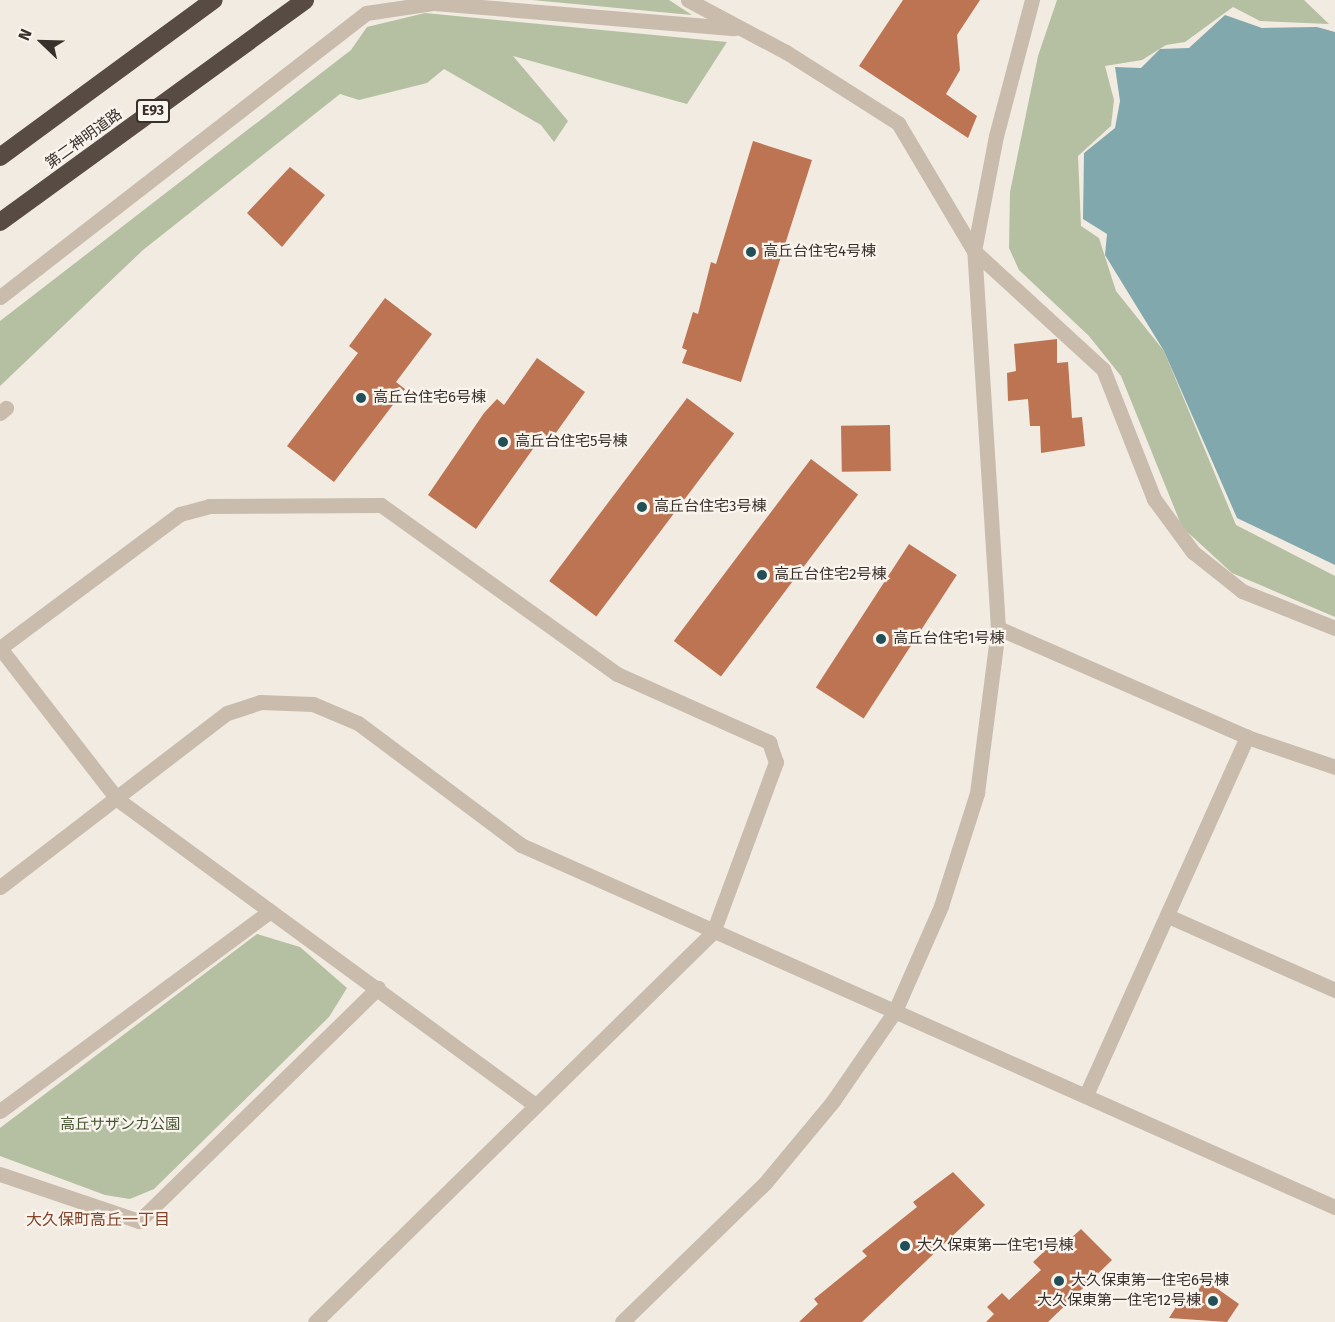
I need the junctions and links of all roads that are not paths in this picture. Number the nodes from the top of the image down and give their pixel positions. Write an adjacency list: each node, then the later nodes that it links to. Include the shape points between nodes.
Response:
1 (214, 0): 6 (highway)
2 (305, 0): 7 (highway, 第二神明道路 / E93)
3 (687, 0): 5 (street)
4 (1032, 0): 8 (street, via 996,136)
5 (740, 29): 8 (street, via 898,123); 9 (street, via 434,3 366,13)
6 (0, 157)
7 (0, 222)
8 (974, 251): 10 (street); 11 (street, via 1103,369 1154,499 1193,552 1242,591)
9 (0, 297)
10 (998, 628): 13 (street); 22 (street, via 977,794 941,906)
11 (1335, 628)
12 (0, 648): 15 (street); 19 (street, via 180,514 209,506 381,505 617,674 769,742 776,762)
13 (1246, 737): 14 (street); 18 (street)
14 (1335, 767)
15 (117, 799): 16 (street); 17 (street); 19 (street, via 227,714 260,702 313,704 358,723 521,845)
16 (0, 887)
17 (270, 911): 20 (street); 25 (street)
18 (1168, 916): 21 (street); 23 (street)
19 (713, 932): 22 (street); 24 (street)
20 (378, 988): 24 (street); 26 (street, via 140,1221)
21 (1335, 990)
22 (895, 1011): 23 (street); 29 (street, via 833,1101 765,1183)
23 (1086, 1095): 27 (street)
24 (534, 1104): 28 (street)
25 (0, 1111)
26 (0, 1174)
27 (1335, 1207)
28 (315, 1322)
29 (622, 1322)

